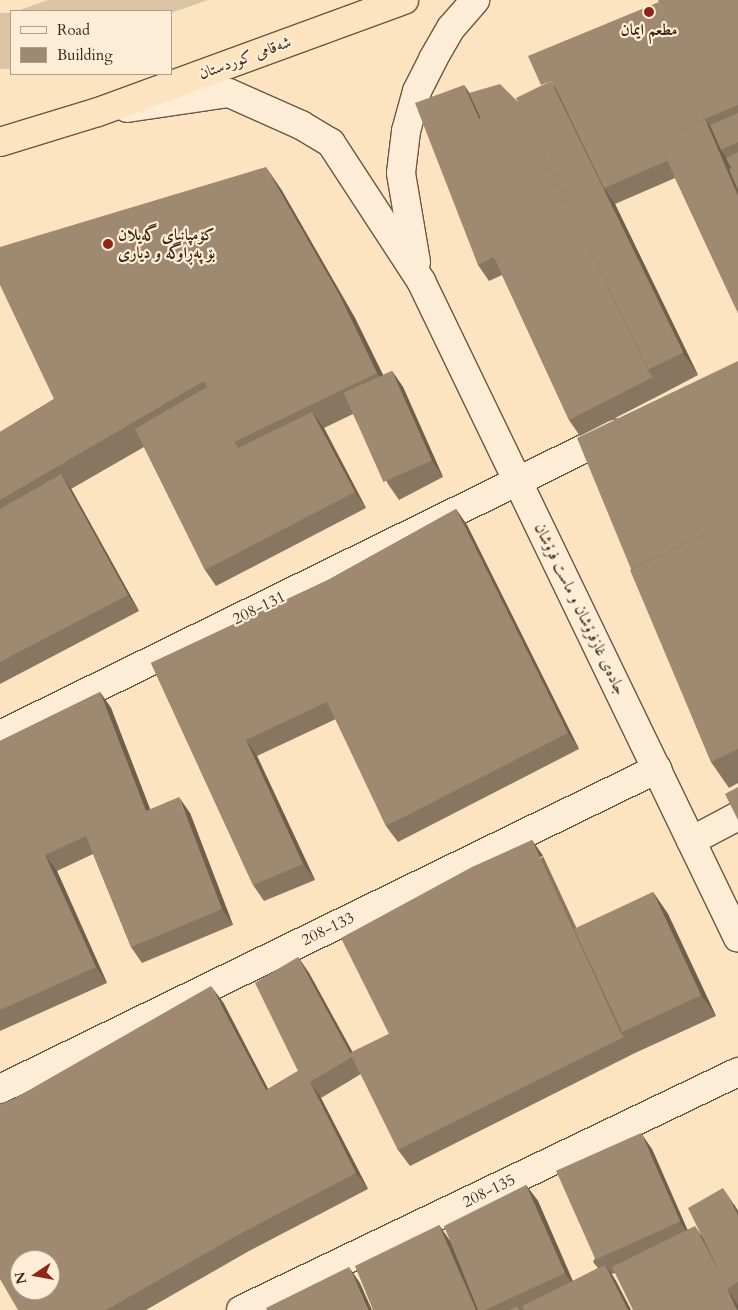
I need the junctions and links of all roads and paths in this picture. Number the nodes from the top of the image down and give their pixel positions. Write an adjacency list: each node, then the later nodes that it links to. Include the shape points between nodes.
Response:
1 (404, 0): 3 (highway, شەقامی کوردستان)
2 (475, 0): 5 (street, via 451,28 433,59 417,91 406,131 400,173)
3 (98, 112): 4 (highway, شەقامی کوردستان); 5 (street, via 230,93 301,125 331,143)
4 (0, 142)
5 (421, 281): 7 (street, جاده‌ی غازفرۆشان و ماست فرۆشان)
6 (641, 420): 7 (street, 208-131)
7 (518, 481): 8 (street, 208-131); 9 (street, جاده‌ی غازفرۆشان و ماست فرۆشان)
8 (0, 734)
9 (657, 769): 11 (street, جاده‌ی غازفرۆشان و ماست فرۆشان); 14 (street, 208-133)
10 (738, 816): 11 (street)
11 (691, 841): 12 (street, جاده‌ی غازفرۆشان و ماست فرۆشان)
12 (738, 938)
13 (738, 1072): 15 (street, 208-135)
14 (0, 1088)
15 (241, 1310)

